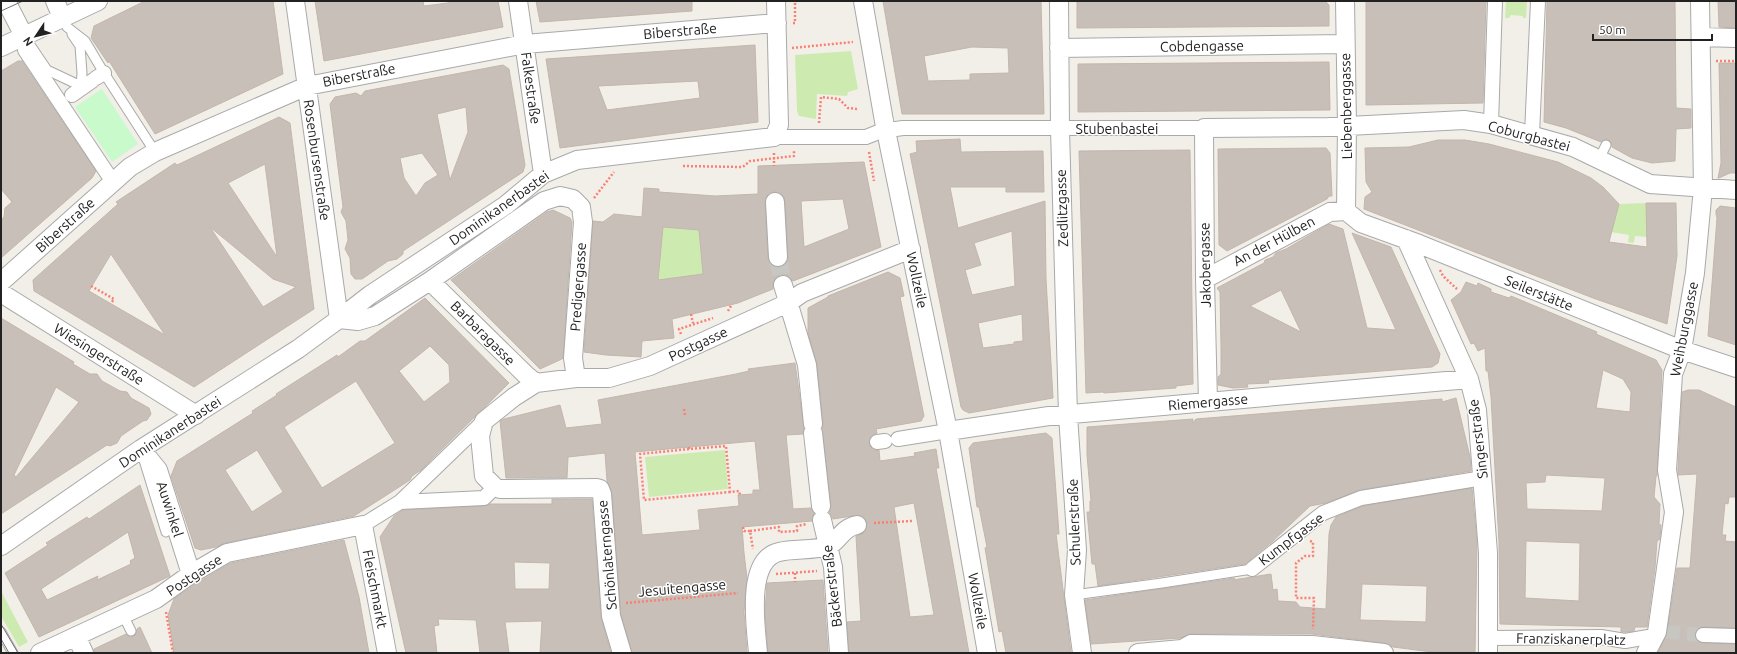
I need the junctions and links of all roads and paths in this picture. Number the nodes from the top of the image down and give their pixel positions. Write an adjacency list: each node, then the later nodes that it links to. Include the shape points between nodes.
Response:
1 (6, 1): 18 (street)
2 (55, 1): 13 (street)
3 (98, 1): 13 (street)
4 (295, 1): 25 (street, Rosenbursenstraße)
5 (518, 1): 19 (street, Falkestraße)
6 (776, 1): 14 (street)
7 (863, 1): 33 (street, Wollzeile)
8 (1059, 1): 23 (street, Zedlitzgasse)
9 (1345, 1): 20 (street, Liebenberggasse)
10 (1495, 1): 29 (street)
11 (1538, 1): 34 (street)
12 (1700, 1): 15 (street, Weihburggasse)
13 (64, 22): 18 (street); 18 (lane, via 80,46 81,86 47,70); 24 (lane, via 85,41)
14 (777, 23): 19 (street, Biberstraße); 35 (street, via 779,125)
15 (1701, 37): 16 (street); 46 (street, Weihburggasse)
16 (1736, 38)
17 (853, 42): 22 (path)
18 (24, 43): 21 (street); 26 (street)
19 (525, 44): 25 (street, Biberstraße); 43 (street, Falkestraße)
20 (1345, 44): 23 (street, Cobdengasse); 30 (street, Liebenberggasse)
21 (1, 47)
22 (792, 48)
23 (1059, 48): 32 (street, Zedlitzgasse)
24 (97, 77): 26 (street); 37 (lane)
25 (307, 86): 37 (street, Biberstraße); 65 (street, Rosenbursenstraße)
26 (67, 98): 45 (street)
27 (857, 109): 28 (path, via 848,108 840,99 821,98)
28 (819, 119)
29 (1491, 124): 30 (street, Coburgbastei, via 1464,120); 34 (street, Coburgbastei)
30 (1347, 126): 31 (street, Stubenbastei); 50 (street, Liebenberggasse)
31 (1204, 128): 32 (street, Stubenbastei); 55 (street, Jakobergasse)
32 (1060, 129): 33 (street, Stubenbastei); 76 (street, Zedlitzgasse)
33 (886, 130): 36 (street, Stubenbastei); 52 (street, Wollzeile)
34 (1532, 134): 46 (street, Coburgbastei, via 1572,147 1602,152 1620,171 1650,184)
35 (774, 137): 36 (street, Stubenbastei); 43 (street, Dominikanerbastei, via 577,160)
36 (866, 137): 44 (path)
37 (155, 152): 45 (street, Biberstraße, via 130,167)
38 (788, 156): 39 (path)
39 (774, 158): 40 (path, via 750,160 741,167); 41 (path)
40 (680, 166)
41 (774, 166)
42 (618, 168): 49 (path, via 588,206)
43 (543, 174): 65 (street, Dominikanerbastei, via 506,205 370,295)
44 (874, 181)
45 (112, 182): 57 (street, Biberstraße)
46 (1703, 188): 47 (street, Coburgbastei); 67 (street, Weihburggasse, via 1695,273)
47 (1736, 190)
48 (775, 202): 53 (street)
49 (577, 203): 56 (street, Dominikanerbastei, via 560,196 544,201); 69 (street, Predigergasse, via 583,222 573,358)
50 (1346, 211): 51 (street, Seilerstätte, via 1361,223); 55 (street, An der Hülben, via 1330,212)
51 (1406, 239): 67 (street, Seilerstätte); 70 (street, Singerstraße)
52 (911, 249): 63 (street, Postgasse, via 802,293); 78 (street, Wollzeile)
53 (778, 257)
54 (1443, 276): 60 (path)
55 (1205, 279): 72 (street, Jakobergasse)
56 (430, 281): 65 (street, Dominikanerbastei, via 375,316 358,321); 71 (street, Barbaragasse)
57 (1, 282)
58 (783, 285): 63 (street, Bäckerstraße)
59 (91, 286): 62 (path, via 114,299)
60 (1457, 289)
61 (1, 293): 74 (street, Wiesingerstraße)
62 (112, 302)
63 (788, 303): 69 (street, Postgasse, via 650,366 609,378); 86 (street, Bäckerstraße, via 807,365)
64 (691, 314): 66 (path)
65 (339, 319): 74 (street, Dominikanerbastei, via 298,349)
66 (693, 323)
67 (1682, 350): 68 (street, Seilerstätte); 109 (street, Weihburggasse, via 1673,374 1667,470 1674,512)
68 (1736, 368)
69 (576, 378): 71 (street, Postgasse)
70 (1469, 379): 72 (street, Riemergasse); 81 (street, Singerstraße, via 1477,410)
71 (536, 383): 77 (street, Postgasse)
72 (1208, 402): 76 (street, Riemergasse)
73 (684, 409): 75 (path)
74 (196, 415): 80 (street, Dominikanerbastei)
75 (685, 415)
76 (1068, 415): 78 (street, Riemergasse); 103 (street, Schulerstraße, via 1077,550)
77 (484, 421): 82 (street, via 480,436 484,476); 85 (street, Postgasse)
78 (948, 431): 79 (street); 123 (street, Wollzeile)
79 (887, 440)
80 (141, 449): 92 (lane); 94 (street, Dominikanerbastei); 99 (street, Auwinkel, via 158,470)
81 (1483, 478): 96 (street, Kumpfgasse, via 1361,498 1323,514); 113 (street, Singerstraße, via 1488,553)
82 (495, 487): 85 (street, Postgasse, via 484,498); 104 (street, Schönlaterngasse, via 600,489)
83 (730, 492): 83 (path, via 726,446 640,454 644,500); 84 (path, via 739,491)
84 (740, 495)
85 (400, 502): 89 (street, Postgasse)
86 (817, 517): 91 (path, via 797,526 797,531 780,532 779,527); 95 (street, Bäckerstraße)
87 (912, 521): 88 (path)
88 (865, 524): 95 (street, via 849,527)
89 (363, 525): 99 (street, Postgasse, via 227,553); 119 (street, Fleischmarkt)
90 (743, 527): 91 (path, via 744,531)
91 (750, 531): 100 (path, via 754,562)
92 (166, 532)
93 (1305, 538): 108 (path, via 1313,542 1313,556 1305,556 1296,563 1296,598 1314,598)
94 (1, 546)
95 (829, 546): 97 (street, Bäckerstraße); 100 (street, via 778,552 768,557)
96 (1252, 569): 103 (lane, Kumpfgasse)
97 (833, 570): 98 (path, Jesuitengasse); 122 (street, Bäckerstraße)
98 (795, 573): 100 (path, Jesuitengasse); 101 (path)
99 (191, 574): 102 (street, Postgasse)
100 (759, 577): 104 (path, Jesuitengasse, via 679,597); 121 (street)
101 (795, 582)
102 (163, 594): 105 (street, Postgasse); 118 (path)
103 (1074, 595): 124 (street, Schulerstraße)
104 (610, 605): 120 (street, Schönlaterngasse, via 613,628)
105 (122, 615): 107 (lane); 111 (street, Postgasse)
106 (1, 632): 115 (lane)
107 (131, 632)
108 (1312, 633)
109 (1659, 634): 113 (street, Franziskanerplatz, via 1625,641 1601,637); 127 (street, Weihburggasse)
110 (1703, 635): 112 (street)
111 (76, 636): 116 (street, Postgasse); 117 (street)
112 (1736, 636)
113 (1488, 645)
114 (1182, 651): 125 (street); 126 (street, via 1191,644 1312,645)
115 (13, 653)
116 (40, 653)
117 (84, 653)
118 (173, 653)
119 (387, 653)
120 (622, 653)
121 (758, 653)
122 (839, 653)
123 (987, 653)
124 (1082, 653)
125 (1138, 653)
126 (1384, 653)
127 (1646, 653)

